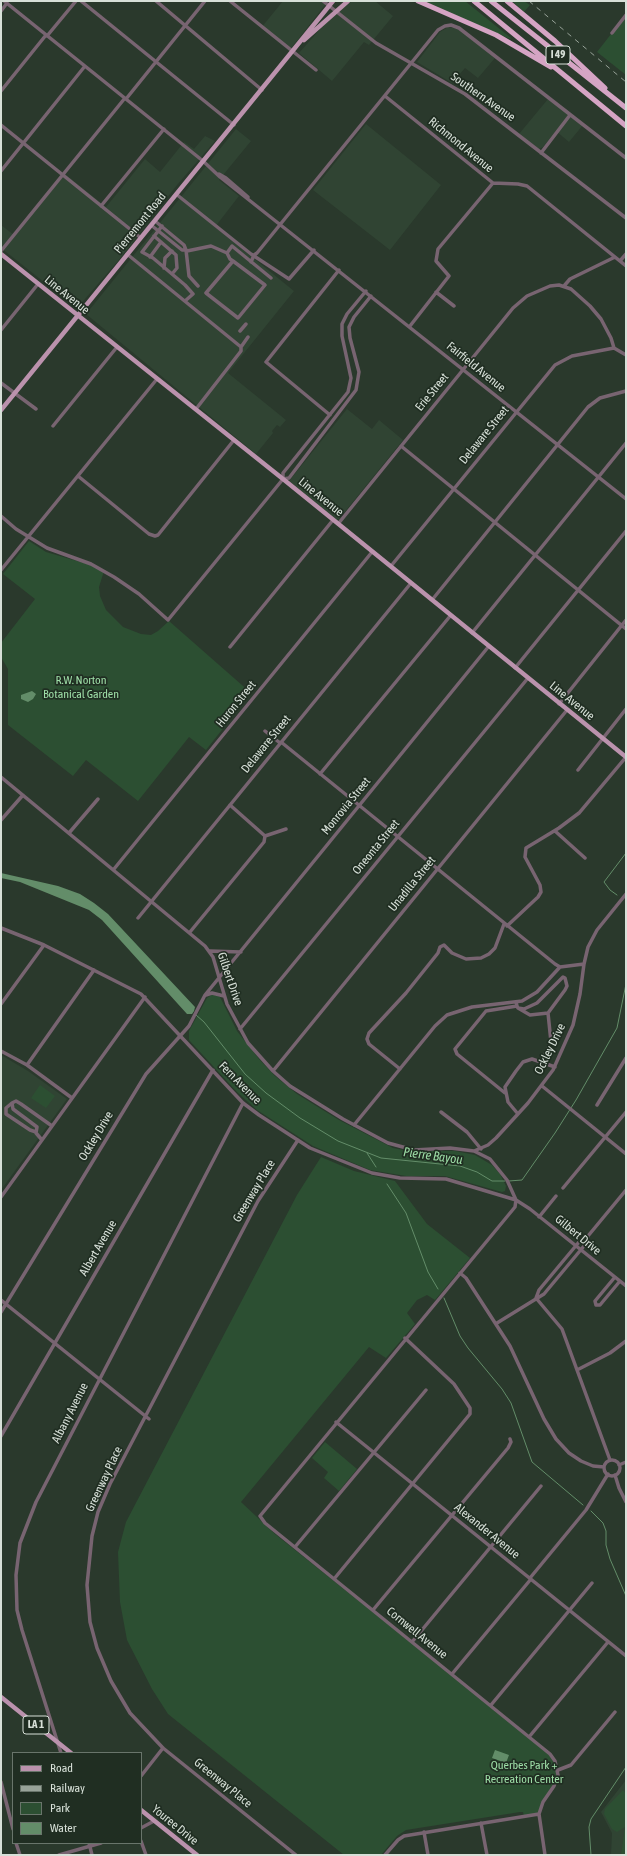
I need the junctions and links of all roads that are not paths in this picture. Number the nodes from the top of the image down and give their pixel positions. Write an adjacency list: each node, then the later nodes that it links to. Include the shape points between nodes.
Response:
1 (76, 1): 20 (street)
2 (81, 1): 22 (street)
3 (156, 1): 18 (street)
4 (205, 1): 18 (street)
5 (230, 1): 21 (street)
6 (323, 1): 14 (street, Southern Avenue)
7 (333, 1): 14 (main road, Pierremont Road)
8 (348, 1): 16 (main road, Pierremont Road)
9 (418, 1): 25 (highway, via 496,35 543,64)
10 (474, 1): 25 (highway, I 49)
11 (491, 1): 31 (highway, I 49)
12 (507, 1): 31 (highway, via 555,41)
13 (6, 2): 15 (street); 20 (street, Fairfield Avenue)
14 (329, 6): 16 (street, Southern Avenue); 21 (main road, Pierremont Road)
15 (1, 11)
16 (335, 11): 21 (main road, Pierremont Road); 23 (street, Southern Avenue, via 369,38)
17 (626, 15): 19 (street)
18 (186, 25): 22 (street); 27 (street)
19 (612, 33)
20 (47, 35): 24 (street, Fairfield Avenue); 28 (street)
21 (294, 50): 26 (street); 27 (main road, Pierremont Road)
22 (156, 62): 30 (street); 34 (street)
23 (411, 64): 29 (street); 32 (street, via 438,30 451,25 459,28); 38 (street, Southern Avenue, via 457,88)
24 (85, 66): 30 (street, Fairfield Avenue); 37 (street)
25 (557, 69): 35 (highway, I 49)
26 (316, 70)
27 (262, 90): 34 (main road, Pierremont Road)
28 (1, 91)
29 (385, 96): 43 (street, Richmond Avenue); 48 (street)
30 (125, 98): 36 (street, Fairfield Avenue); 42 (street)
31 (626, 108)
32 (570, 115): 38 (street); 39 (street)
33 (1, 125): 37 (street)
34 (234, 125): 40 (main road, Pierremont Road)
35 (626, 126)
36 (164, 129): 40 (street, Fairfield Avenue); 45 (street)
37 (23, 143): 41 (street); 42 (street)
38 (541, 153): 46 (street, Southern Avenue)
39 (626, 158)
40 (203, 161): 44 (main road, Pierremont Road); 48 (street, Fairfield Avenue)
41 (1, 171)
42 (62, 174): 45 (street); 57 (street)
43 (493, 183): 65 (street, Richmond Avenue, via 527,186); 78 (street, via 438,249 436,261 449,275)
44 (176, 194): 47 (main road, Pierremont Road); 63 (street)
45 (101, 206): 53 (street)
46 (626, 218)
47 (154, 220): 49 (main road, Pierremont Road); 50 (street)
48 (281, 224): 56 (street, Fairfield Avenue); 63 (street)
49 (151, 225): 51 (street); 53 (main road, Pierremont Road)
50 (162, 226): 51 (street); 55 (street, via 184,245)
51 (158, 231): 52 (street); 55 (street, via 182,250)
52 (154, 236): 54 (street); 64 (street, via 142,251)
53 (140, 238): 61 (main road, Pierremont Road)
54 (161, 242): 58 (street); 64 (street)
55 (186, 250): 59 (street, via 211,246); 75 (street, via 189,276)
56 (314, 250): 63 (street, via 289,279); 71 (street, Fairfield Avenue)
57 (1, 251)
58 (172, 251): 70 (street, via 165,258); 72 (street, via 178,263)
59 (227, 253): 66 (street); 68 (street, via 232,246)
60 (1, 254): 74 (main road, Line Avenue)
61 (127, 254): 80 (street); 82 (main road, Pierremont Road)
62 (626, 254): 67 (street)
63 (254, 255): 68 (street)
64 (150, 257): 70 (street)
65 (615, 257): 67 (street, Richmond Avenue); 76 (street, via 570,279)
66 (233, 261): 66 (street, via 265,285 238,318 206,293)
67 (620, 261): 69 (street, Richmond Avenue)
68 (251, 262): 73 (street)
69 (626, 266)
70 (164, 268): 72 (street)
71 (339, 270): 77 (street, Fairfield Avenue); 101 (street, via 266,362)
72 (172, 274): 80 (street, via 193,294)
73 (271, 278)
74 (38, 284): 82 (main road, Line Avenue); 85 (street)
75 (198, 286)
76 (564, 286): 90 (street, via 575,291 598,315); 92 (street, Erie Street, via 540,289 520,301)
77 (366, 291): 79 (street, Fairfield Avenue); 101 (street, via 342,324 351,384 348,392)
78 (436, 292): 81 (street); 84 (street)
79 (371, 296): 84 (street, Fairfield Avenue); 109 (street, via 352,320 350,327 358,372 356,390 289,478)
80 (186, 301): 88 (street)
81 (454, 306)
82 (78, 316): 89 (main road, Line Avenue); 96 (main road, Pierremont Road)
83 (246, 324): 86 (street)
84 (410, 326): 92 (street, Fairfield Avenue)
85 (1, 330)
86 (240, 331)
87 (248, 337): 88 (street)
88 (239, 345): 98 (street, via 241,351)
89 (117, 347): 93 (main road, Line Avenue); 102 (street)
90 (614, 348): 91 (street); 100 (street, Delaware Street, via 562,360 550,370)
91 (626, 355)
92 (464, 369): 100 (street, Fairfield Avenue); 106 (street, Erie Street)
93 (157, 379): 98 (main road, Line Avenue); 107 (street)
94 (1, 383): 96 (street)
95 (626, 391): 105 (street, via 600,398 592,404)
96 (14, 393): 97 (street); 99 (main road, Pierremont Road)
97 (36, 409)
98 (196, 409): 103 (main road, Line Avenue)
99 (1, 410)
100 (516, 411): 105 (street, Fairfield Avenue); 110 (street, Delaware Street)
101 (330, 415): 109 (street, via 283,473)
102 (53, 426)
103 (234, 440): 107 (street, via 155,536 149,534); 109 (main road, Line Avenue)
104 (626, 443): 108 (street)
105 (558, 445): 108 (street, Fairfield Avenue); 114 (street)
106 (401, 446): 110 (street); 115 (street, Erie Street)
107 (78, 476): 117 (street)
108 (599, 478): 111 (street, Fairfield Avenue); 119 (street)
109 (283, 479): 113 (main road, Line Avenue); 117 (street, via 168,620 139,594 105,571 58,553)
110 (454, 488): 114 (street); 120 (street, Delaware Street)
111 (626, 499)
112 (1, 516): 117 (street)
113 (333, 520): 115 (main road, Line Avenue); 131 (street)
114 (495, 522): 119 (street); 124 (street)
115 (338, 524): 118 (main road, Line Avenue)
116 (626, 531): 123 (street)
117 (29, 536): 121 (street)
118 (372, 552): 120 (main road, Line Avenue); 156 (street, Huron Street)
119 (535, 556): 123 (street); 129 (street)
120 (390, 566): 122 (main road, Line Avenue)
121 (1, 570)
122 (411, 583): 124 (main road, Line Avenue); 139 (street, Delaware Street)
123 (578, 590): 127 (street); 132 (street)
124 (432, 600): 125 (main road, Line Avenue)
125 (451, 615): 129 (main road, Line Avenue); 142 (street)
126 (626, 620): 127 (street)
127 (622, 625): 128 (street); 134 (street)
128 (626, 628)
129 (472, 633): 130 (main road, Line Avenue)
130 (489, 646): 132 (main road, Line Avenue); 147 (street, Monrovia Street)
131 (230, 647)
132 (515, 668): 133 (main road, Line Avenue)
133 (528, 678): 134 (main road, Line Avenue); 153 (street, Oneonta Street)
134 (559, 704): 135 (main road, Line Avenue)
135 (567, 710): 138 (main road, Line Avenue); 155 (street, Unadilla Street)
136 (626, 710): 138 (street)
137 (265, 731): 139 (street)
138 (602, 738): 140 (main road, Line Avenue); 141 (street)
139 (280, 743): 142 (street); 146 (street, Delaware Street)
140 (626, 757): 150 (street, via 579,813)
141 (578, 770)
142 (320, 774): 147 (street)
143 (1, 777): 144 (street, Gilbert Drive)
144 (23, 795): 148 (street); 151 (street, Gilbert Drive)
145 (98, 799): 151 (street)
146 (230, 805): 152 (street); 158 (street, Delaware Street)
147 (359, 806): 153 (street); 165 (street, Monrovia Street)
148 (1, 820)
149 (286, 829): 152 (street)
150 (555, 831): 154 (street); 160 (street, via 529,845 524,851 541,892)
151 (69, 833): 156 (street, Gilbert Drive)
152 (265, 836): 162 (street, via 264,842)
153 (398, 837): 155 (street); 176 (street, Oneonta Street)
154 (585, 858)
155 (437, 869): 160 (street); 187 (street, Unadilla Street)
156 (114, 870): 158 (street, Gilbert Drive)
157 (626, 894): 166 (street, Ockley Drive, via 595,934 588,947)
158 (152, 900): 159 (street, Delaware Street); 162 (street, Gilbert Drive)
159 (138, 918)
160 (506, 925): 167 (street); 185 (street, via 495,948 481,958 466,959 452,953 444,945 440,947 409,990 369,1033 369,1044)
161 (1, 928): 163 (street, Fern Avenue)
162 (190, 932): 164 (street, Gilbert Drive)
163 (44, 945): 168 (street, Fern Avenue); 173 (street)
164 (210, 951): 165 (street); 169 (street, Gilbert Drive)
165 (241, 952): 169 (street, Monrovia Street)
166 (584, 964): 167 (street); 184 (street, Ockley Drive, via 573,1025)
167 (560, 967): 174 (street, via 534,994)
168 (94, 970): 172 (street, Fern Avenue); 183 (street)
169 (219, 979): 170 (street, Ockley Drive); 171 (street, Gilbert Drive)
170 (205, 995): 171 (street, via 212,993); 177 (street, Ockley Drive, via 190,1024)
171 (224, 996): 176 (street, Gilbert Drive)
172 (145, 997): 177 (street, Fern Avenue); 190 (street)
173 (1, 1004)
174 (517, 1005): 175 (street, via 530,1015); 175 (street, via 524,1009 537,1003 563,977 567,980 565,990); 185 (street, via 472,1007 448,1015 435,1026); 189 (street, via 486,1011 455,1049 457,1054)
175 (548, 1013): 179 (street, via 551,1042)
176 (240, 1028): 187 (street, Gilbert Drive, via 248,1043)
177 (181, 1035): 186 (street, Fern Avenue); 221 (street, Ockley Drive, via 138,1086)
178 (1, 1051): 183 (street)
179 (544, 1056): 181 (street); 182 (street)
180 (626, 1058): 193 (street)
181 (534, 1060): 182 (street); 189 (street, via 523,1062 504,1087)
182 (548, 1064): 184 (street)
183 (27, 1065): 190 (street)
184 (555, 1067): 188 (street, Ockley Drive)
185 (400, 1069): 197 (street)
186 (213, 1070): 191 (street, Fern Avenue); 226 (street, Albert Avenue)
187 (273, 1070): 197 (street, Gilbert Drive, via 300,1093)
188 (542, 1086): 196 (street, Ockley Drive); 200 (street)
189 (505, 1093): 196 (street, via 508,1102)
190 (72, 1098): 198 (street)
191 (243, 1102): 202 (street, Fern Avenue); 228 (street, Albany Avenue)
192 (12, 1103): 198 (street, via 16,1101); 199 (street, via 13,1109 35,1124); 199 (street, via 6,1108 6,1114)
193 (597, 1105)
194 (441, 1112): 203 (street, via 467,1132)
195 (626, 1112): 200 (street)
196 (518, 1114): 203 (street, Ockley Drive, via 494,1141)
197 (354, 1125): 204 (street, Gilbert Drive, via 403,1148)
198 (52, 1126): 201 (street)
199 (36, 1132): 201 (street)
200 (605, 1137): 205 (street); 206 (street)
201 (42, 1140): 209 (street)
202 (298, 1140): 210 (street, Fern Avenue, via 320,1153 372,1173 400,1178 446,1179); 230 (street, Greenway Place, via 258,1201)
203 (481, 1149): 204 (street, Ockley Drive)
204 (474, 1151): 210 (street, via 490,1159 506,1179)
205 (626, 1154)
206 (563, 1188)
207 (626, 1190): 212 (street)
208 (556, 1196): 211 (street)
209 (1, 1197)
210 (516, 1200): 211 (street, Gilbert Drive); 215 (street, via 514,1208)
211 (539, 1217): 213 (street, Gilbert Drive)
212 (588, 1236): 213 (street); 214 (street)
213 (576, 1246): 214 (street, Gilbert Drive); 219 (street, via 539,1290)
214 (581, 1250): 216 (street, Gilbert Drive); 219 (street, via 544,1294)
215 (460, 1273): 223 (street); 224 (street)
216 (615, 1277): 217 (street, Gilbert Drive); 217 (street, via 595,1301 596,1305 600,1306)
217 (620, 1281): 218 (street, Gilbert Drive)
218 (626, 1286)
219 (536, 1298): 223 (street); 227 (street, via 562,1329)
220 (1, 1300): 221 (street)
221 (6, 1304): 222 (street, Ockley Drive); 226 (street)
222 (1, 1312)
223 (497, 1323): 239 (street, via 556,1439 581,1461)
224 (405, 1338): 232 (street); 242 (street, via 454,1384 470,1412)
225 (626, 1341): 227 (street, via 610,1353)
226 (54, 1344): 228 (street); 233 (street, Albert Avenue)
227 (577, 1370): 236 (street)
228 (99, 1379): 230 (street); 261 (street, Albany Avenue, via 36,1502 25,1527 17,1560 16,1591 20,1624)
229 (426, 1390): 235 (street)
230 (145, 1416): 231 (street); 262 (street, Greenway Place, via 98,1512 89,1550 87,1595 93,1633 108,1675 130,1713)
231 (149, 1419)
232 (336, 1422): 235 (street, Alexander Avenue); 246 (street, Cornwell Avenue, via 260,1515 262,1520)
233 (1, 1436)
234 (510, 1439): 245 (street, via 508,1448)
235 (374, 1452): 242 (street, Alexander Avenue); 246 (street)
236 (610, 1460): 238 (street, via 615,1460); 239 (street)
237 (626, 1462): 238 (street)
238 (619, 1465): 241 (street)
239 (604, 1467): 240 (street)
240 (608, 1474): 241 (street); 249 (street, via 586,1510)
241 (615, 1475): 244 (street)
242 (413, 1484): 245 (street, Alexander Avenue); 248 (street)
243 (542, 1486): 247 (street)
244 (626, 1502)
245 (452, 1515): 247 (street, Alexander Avenue); 251 (street)
246 (295, 1547): 248 (street, Cornwell Avenue)
247 (491, 1547): 249 (street, Alexander Avenue); 253 (street)
248 (334, 1579): 251 (street, Cornwell Avenue)
249 (530, 1579): 252 (street, Alexander Avenue); 256 (street)
250 (592, 1582): 252 (street)
251 (373, 1610): 253 (street, Cornwell Avenue)
252 (569, 1610): 254 (street, Alexander Avenue); 258 (street)
253 (412, 1642): 256 (street, Cornwell Avenue)
254 (608, 1642): 255 (street, Alexander Avenue); 260 (street)
255 (626, 1656)
256 (452, 1674): 258 (street, Cornwell Avenue)
257 (1, 1697): 261 (main road, LA 1)
258 (491, 1705): 260 (street, Cornwell Avenue)
259 (615, 1712): 265 (street, via 571,1765)
260 (529, 1737): 265 (street, Cornwell Avenue, via 550,1754)
261 (58, 1743): 263 (street, Albany Avenue); 264 (main road, LA 1)
262 (163, 1748): 266 (street); 283 (street, Greenway Place)
263 (61, 1752)
264 (69, 1752)
265 (558, 1770): 269 (street, via 554,1786 543,1802)
266 (142, 1775)
267 (1, 1782): 272 (street)
268 (142, 1811): 270 (main road, Youree Drive)
269 (539, 1814): 271 (street); 287 (street)
270 (154, 1821): 273 (street); 282 (main road, Youree Drive)
271 (481, 1823): 274 (street); 286 (street)
272 (12, 1825)
273 (142, 1827)
274 (424, 1832): 284 (street, via 402,1836); 285 (street)
275 (16, 1844): 278 (street)
276 (142, 1844): 281 (street)
277 (89, 1845): 279 (street); 280 (street)
278 (20, 1855)
279 (59, 1855)
280 (92, 1855)
281 (146, 1855)
282 (197, 1855)
283 (296, 1855)
284 (385, 1855)
285 (428, 1855)
286 (487, 1855)
287 (545, 1855)

